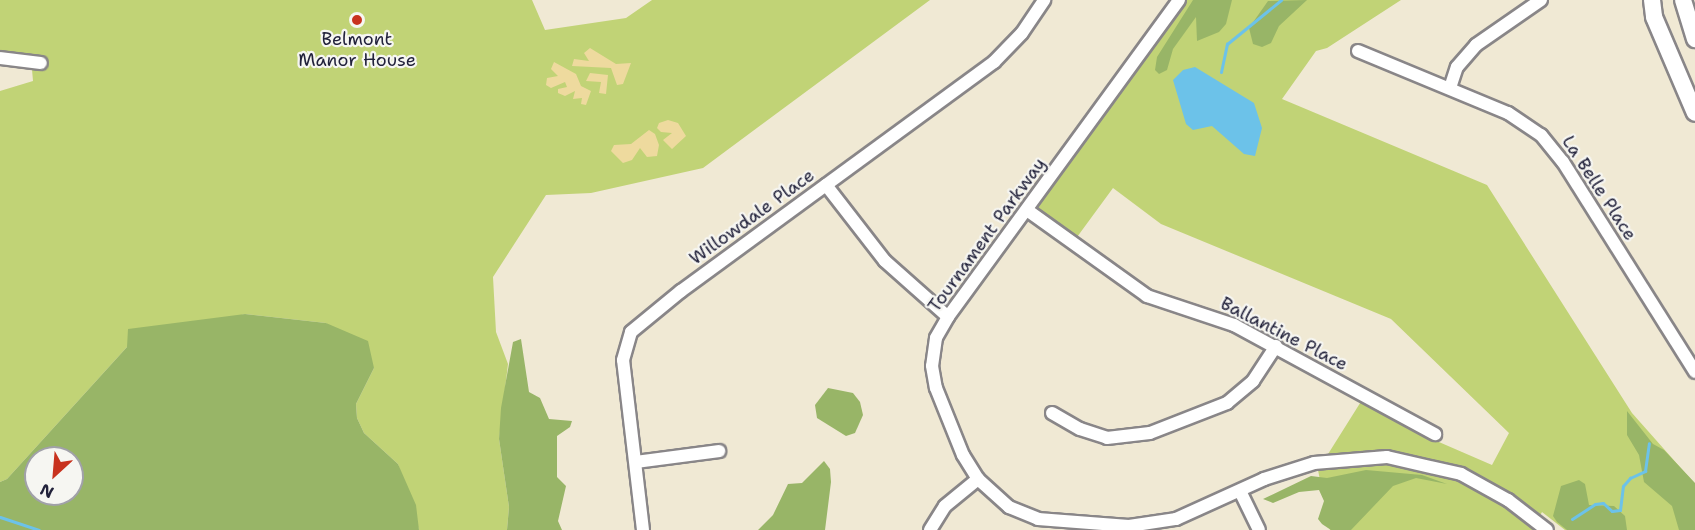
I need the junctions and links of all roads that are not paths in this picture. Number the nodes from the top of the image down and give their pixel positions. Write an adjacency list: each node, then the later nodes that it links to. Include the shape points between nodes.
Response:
1 (1044, 0): 13 (street, Willowdale Place, via 1022,33 993,62)
2 (1179, 0): 14 (street, Tournament Parkway)
3 (1541, 0): 10 (street, via 1476,45 1457,68)
4 (1652, 0): 11 (main road, via 1654,17)
5 (1683, 0): 6 (main road)
6 (1695, 39)
7 (1358, 51): 10 (street, La Belle Place)
8 (0, 58): 9 (street)
9 (40, 63)
10 (1450, 88): 17 (street, La Belle Place, via 1508,113 1552,147)
11 (1689, 89): 12 (main road)
12 (1695, 113)
13 (826, 185): 15 (street, via 885,261); 21 (street, Willowdale Place, via 631,332 623,360)
14 (1027, 210): 15 (street, Tournament Parkway); 16 (street, Ballantine Place, via 1147,296 1218,318)
15 (948, 317): 22 (street, Tournament Parkway, via 935,345 933,378 963,455)
16 (1276, 346): 18 (street, via 1253,381 1227,404 1150,433 1107,438); 19 (street, Ballantine Place)
17 (1695, 372)
18 (1052, 413)
19 (1434, 434)
20 (719, 451): 21 (street)
21 (636, 462): 25 (street, Willowdale Place)
22 (978, 479): 24 (street, Tournament Parkway, via 995,496 1025,514 1055,522); 26 (street, via 945,506)
23 (1240, 491): 24 (street, Tournament Parkway, via 1176,519); 27 (street); 28 (street, Tournament Parkway, via 1314,463 1387,457 1461,474 1508,500)
24 (1107, 527)
25 (643, 530)
26 (930, 530)
27 (1259, 530)
28 (1547, 530)

